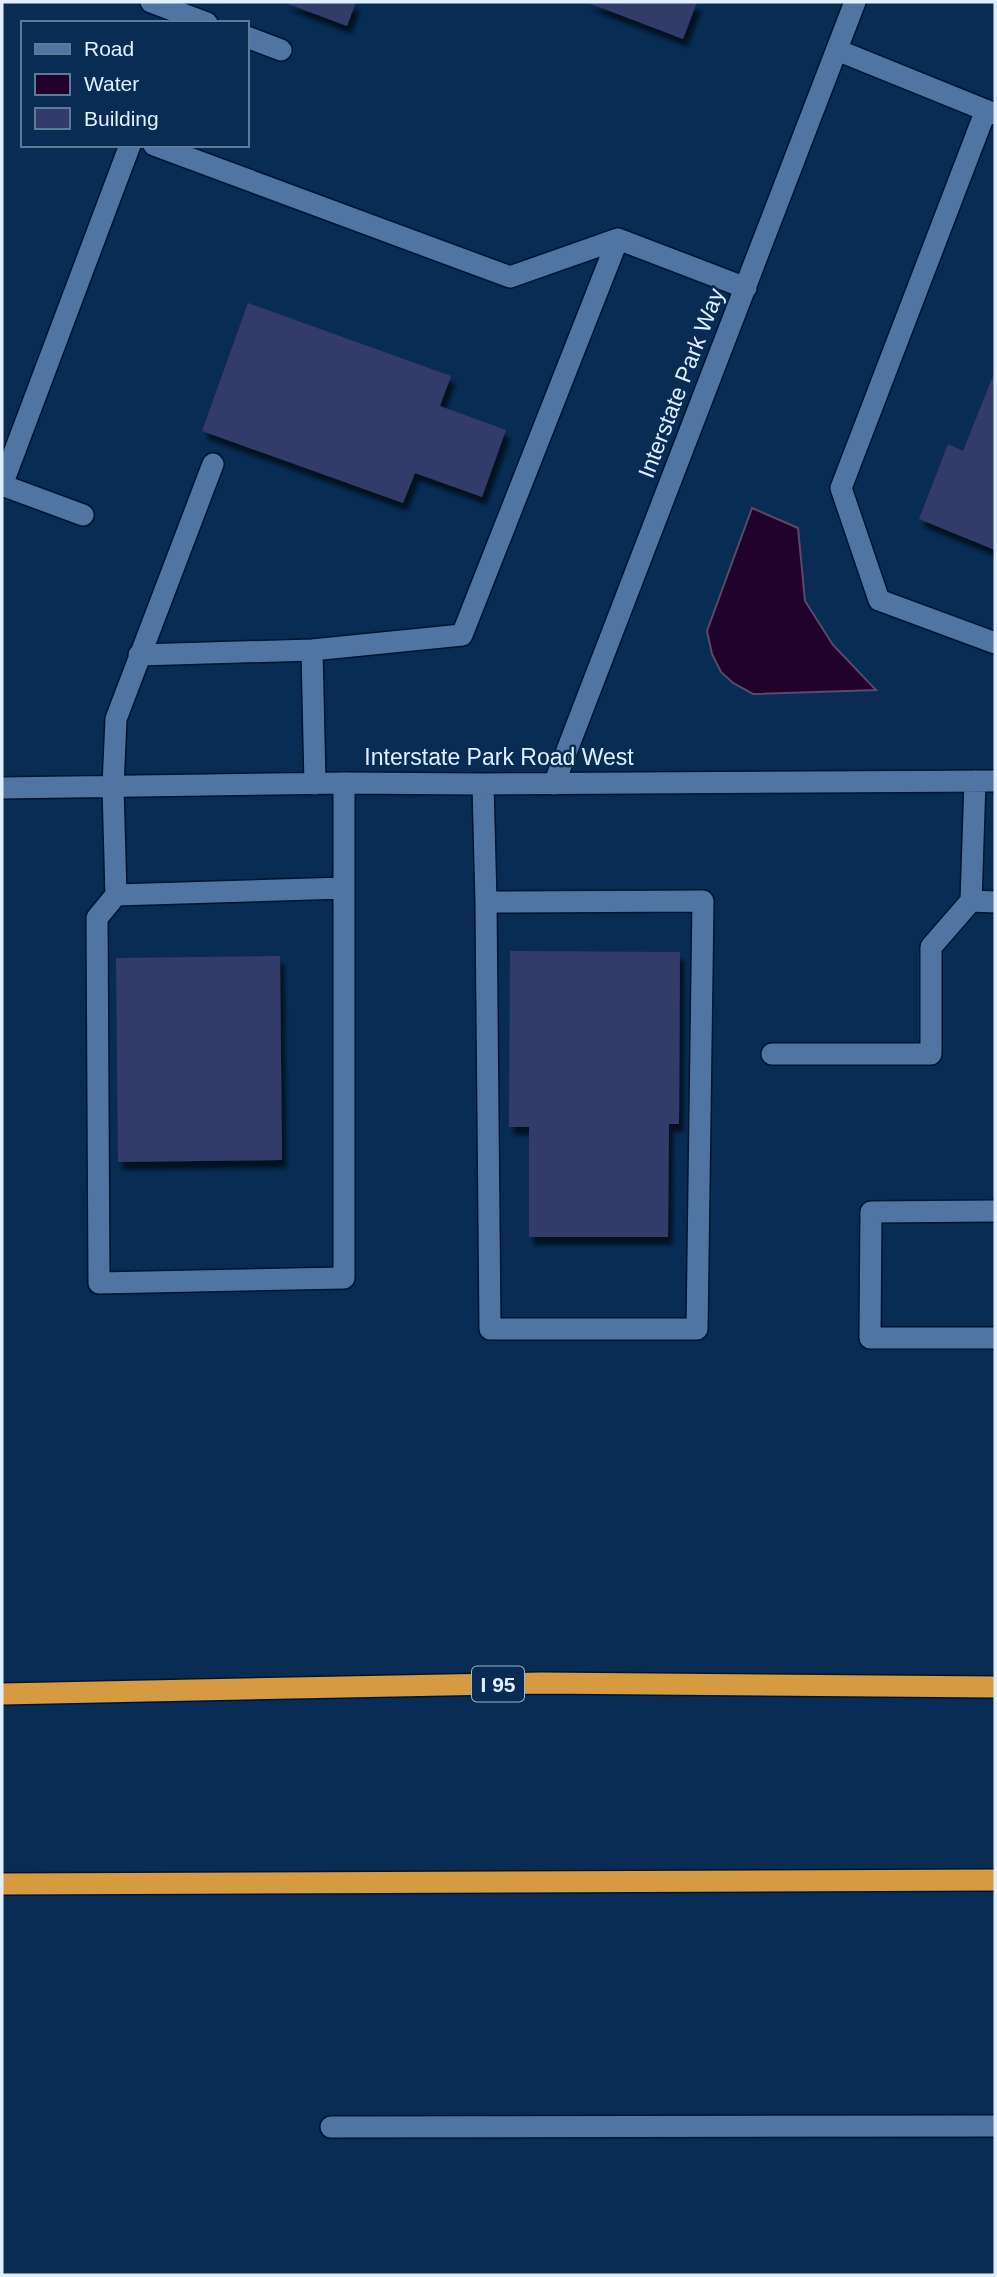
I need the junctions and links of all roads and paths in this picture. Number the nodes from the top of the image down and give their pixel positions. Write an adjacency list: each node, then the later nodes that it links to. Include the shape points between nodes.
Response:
1 (151, 2): 3 (street)
2 (855, 2): 6 (street, Interstate Park Way)
3 (202, 21)
4 (248, 37): 5 (street)
5 (281, 50)
6 (837, 50): 7 (street); 11 (street, Interstate Park Way)
7 (990, 112): 15 (street, via 841,488 879,600)
8 (129, 147): 13 (street)
9 (159, 147): 10 (street, via 510,277)
10 (618, 239): 11 (street); 16 (street, via 462,635)
11 (746, 288): 22 (street, Interstate Park Way)
12 (213, 464): 17 (street)
13 (2, 485): 14 (street)
14 (83, 515)
15 (995, 643)
16 (312, 650): 17 (street); 20 (street)
17 (139, 655): 23 (street, via 116,719)
18 (985, 781): 22 (street, Interstate Park Road West); 27 (street)
19 (344, 783): 20 (street, Interstate Park Road West); 21 (street, Interstate Park Road West); 25 (street)
20 (315, 784): 23 (street, Interstate Park Road West)
21 (483, 784): 22 (street, Interstate Park Road West); 28 (street)
22 (554, 784)
23 (113, 787): 24 (street, Interstate Park Road West); 26 (street)
24 (2, 788)
25 (344, 888): 26 (street); 26 (street, via 344,1278 99,1283 97,918)
26 (116, 895)
27 (971, 901): 29 (street); 30 (street, via 931,947 931,1054)
28 (486, 902): 28 (street, via 490,1329 697,1329 703,901)
29 (995, 902)
30 (772, 1054)
31 (995, 1211): 32 (street, via 871,1212 870,1338)
32 (995, 1338)
33 (995, 1687): 34 (highway, I 95, via 541,1683)
34 (2, 1694)
35 (995, 1880): 36 (highway)
36 (2, 1884)
37 (995, 2126): 38 (street)
38 (331, 2127)

